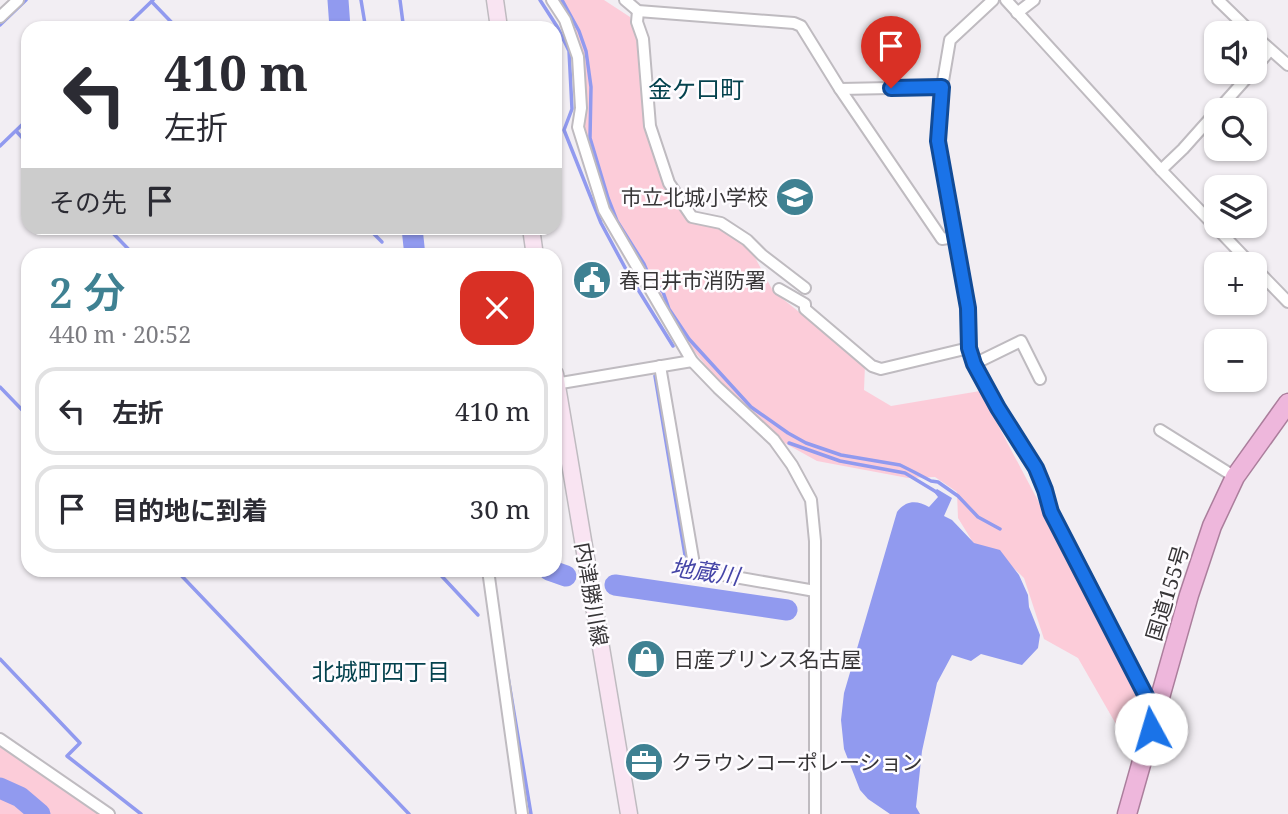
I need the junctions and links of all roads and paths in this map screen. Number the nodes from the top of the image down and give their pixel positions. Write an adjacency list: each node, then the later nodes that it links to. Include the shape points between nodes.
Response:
1 (18, 0): 11 (street)
2 (495, 0): 12 (main road)
3 (552, 0): 31 (street, via 565,20 578,57 578,127 604,210)
4 (625, 0): 9 (street)
5 (993, 0): 19 (street, via 950,40)
6 (1006, 0): 10 (street)
7 (1034, 0): 10 (street)
8 (1219, 0): 13 (street)
9 (638, 11): 20 (street, via 794,23 801,26); 27 (street, via 650,126 669,183 692,217 721,223)
10 (1017, 13): 23 (street)
11 (0, 18)
12 (498, 21)
13 (1241, 21)
14 (1267, 47): 15 (street)
15 (1270, 50): 16 (street); 17 (street)
16 (1267, 54)
17 (1288, 65)
18 (1241, 84): 21 (street)
19 (942, 87): 20 (street); 24 (street, via 938,141)
20 (839, 89): 24 (street, via 942,239)
21 (1228, 98)
22 (1204, 126): 23 (street)
23 (1161, 170): 25 (street)
24 (954, 237): 30 (street, via 968,308)
25 (1240, 252)
26 (1267, 280): 29 (street)
27 (805, 288)
28 (779, 289): 30 (street, via 805,303 805,309 881,369)
29 (1288, 302)
30 (969, 348): 32 (street)
31 (692, 361): 33 (street); 41 (street, via 774,440 792,465 810,500)
32 (974, 364): 35 (street, via 1021,341); 42 (street, via 1036,468 1051,512 1147,698)
33 (660, 366): 34 (street); 41 (street, via 695,570)
34 (562, 379)
35 (1040, 379)
36 (1288, 402): 39 (highway, 国道155号)
37 (562, 421): 46 (main road, 内津勝川線)
38 (1160, 430): 39 (street)
39 (1235, 477): 42 (highway, 国道155号, via 1200,560)
40 (489, 577): 45 (street)
41 (816, 591): 47 (street)
42 (1157, 708): 48 (highway, 国道155号)
43 (0, 739): 44 (street)
44 (109, 814)
45 (522, 814)
46 (629, 814)
47 (815, 814)
48 (1128, 814)

